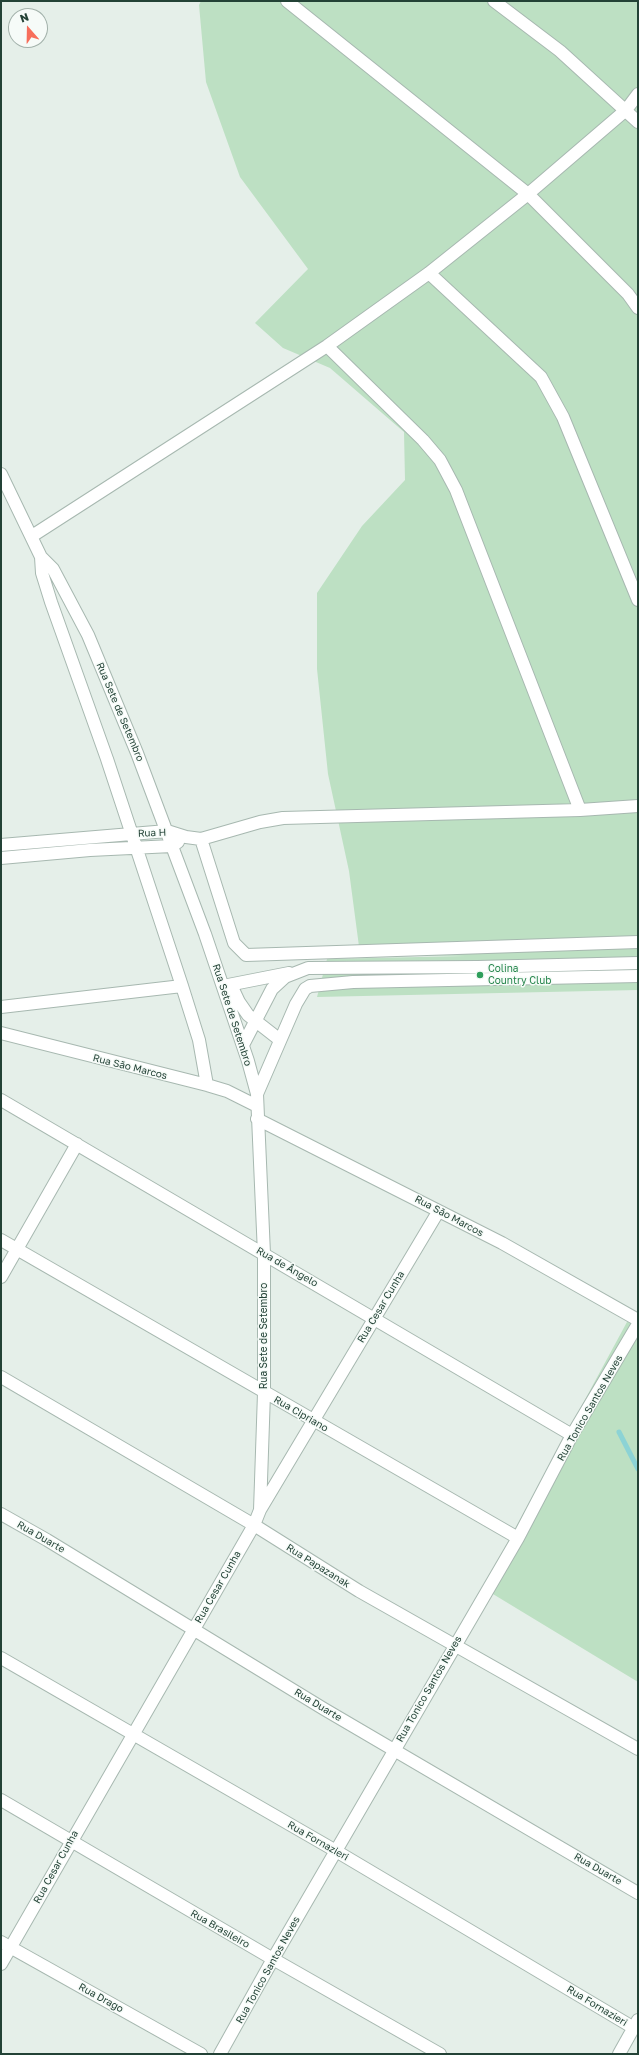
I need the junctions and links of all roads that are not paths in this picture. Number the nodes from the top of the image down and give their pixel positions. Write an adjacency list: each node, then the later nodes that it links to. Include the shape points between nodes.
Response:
1 (287, 1): 6 (street)
2 (494, 1): 4 (street, via 560,50)
3 (638, 94): 4 (street)
4 (626, 110): 5 (street); 6 (street)
5 (638, 122)
6 (528, 194): 7 (street); 8 (street, via 628,294)
7 (428, 273): 9 (street); 13 (street, via 541,377 562,417)
8 (638, 308)
9 (327, 346): 11 (street); 15 (street, via 423,440 440,460 456,490)
10 (1, 474): 11 (street, Rua Sete de Setembro)
11 (32, 536): 12 (street, Rua Sete de Setembro)
12 (42, 556): 16 (street, Rua Sete de Setembro, via 54,568 88,635); 17 (street, Rua Sete de Setembro, via 42,573)
13 (638, 600)
14 (638, 806): 15 (street)
15 (580, 810): 19 (street, via 283,818)
16 (167, 831): 17 (street, Rua H); 18 (street, Rua H); 21 (street, Rua Sete de Setembro)
17 (131, 834): 20 (street, Rua H); 22 (street, Rua Sete de Setembro)
18 (186, 837): 19 (street); 21 (street, Rua H)
19 (201, 839): 24 (street, via 234,943 246,955)
20 (1, 846)
21 (172, 846): 22 (street, Rua H); 28 (street, Rua Sete de Setembro)
22 (136, 849): 23 (street, Rua H, via 90,850); 29 (street, Rua Sete de Setembro)
23 (1, 858)
24 (638, 942)
25 (638, 963): 26 (street, via 478,967 317,966)
26 (292, 973): 28 (street); 31 (street, via 272,990)
27 (638, 976): 33 (street, via 317,984 303,992)
28 (227, 985): 31 (street); 34 (street, Rua Sete de Setembro)
29 (182, 986): 30 (street); 35 (street, Rua Sete de Setembro, via 199,1040)
30 (1, 1007)
31 (255, 1021): 33 (street); 34 (street)
32 (1, 1033): 35 (street, Rua São Marcos)
33 (280, 1040): 37 (street)
34 (243, 1045): 37 (street, Rua Sete de Setembro)
35 (207, 1085): 37 (street, Rua São Marcos)
36 (1, 1100): 39 (street, Rua de Ângelo)
37 (257, 1100): 38 (street, Rua Sete de Setembro)
38 (257, 1119): 40 (street, Rua São Marcos); 43 (street, Rua Sete de Setembro)
39 (77, 1144): 42 (street); 43 (street, Rua de Ângelo)
40 (438, 1212): 45 (street, Rua Cesar Cunha); 46 (street, Rua São Marcos, via 502,1243)
41 (1, 1240): 42 (street, Rua Cipriano)
42 (17, 1250): 44 (street); 49 (street, Rua Cipriano)
43 (264, 1254): 45 (street, Rua de Ângelo); 49 (street, Rua Sete de Setembro)
44 (1, 1277)
45 (375, 1317): 50 (street, Rua Cesar Cunha); 51 (street, Rua de Ângelo)
46 (638, 1320)
47 (638, 1324): 51 (street, Rua Tonico Santos Neves)
48 (1, 1377): 54 (street, Rua Papazanak)
49 (264, 1393): 50 (street, Rua Cipriano); 52 (street, Rua Sete de Setembro)
50 (312, 1420): 52 (street, Rua Cesar Cunha); 55 (street, Rua Cipriano)
51 (572, 1435): 55 (street, Rua Tonico Santos Neves)
52 (260, 1510): 54 (street, Rua Cesar Cunha)
53 (1, 1514): 56 (street, Rua Duarte)
54 (254, 1526): 56 (street, Rua Cesar Cunha); 57 (street, Rua Papazanak)
55 (518, 1538): 57 (street, Rua Tonico Santos Neves)
56 (193, 1629): 59 (street, Rua Cesar Cunha); 60 (street, Rua Duarte)
57 (454, 1646): 60 (street, Rua Tonico Santos Neves); 61 (street, Rua Papazanak)
58 (1, 1658): 59 (street, Rua Fornazieri)
59 (132, 1734): 63 (street, Rua Cesar Cunha); 64 (street, Rua Fornazieri)
60 (394, 1749): 64 (street, Rua Tonico Santos Neves); 65 (street, Rua Duarte)
61 (638, 1749)
62 (1, 1800): 63 (street, Rua Brasileiro)
63 (71, 1841): 66 (street, Rua Cesar Cunha); 67 (street, Rua Brasileiro)
64 (336, 1851): 67 (street, Rua Tonico Santos Neves); 69 (street, Rua Fornazieri)
65 (638, 1893)
66 (6, 1944): 68 (street, Rua Cesar Cunha); 70 (street, Rua Drago)
67 (273, 1959): 71 (street, Rua Tonico Santos Neves); 72 (street, Rua Brasileiro)
68 (1, 1964)
69 (636, 2024): 73 (street)
70 (201, 2054)
71 (220, 2054)
72 (440, 2054)
73 (619, 2054)

